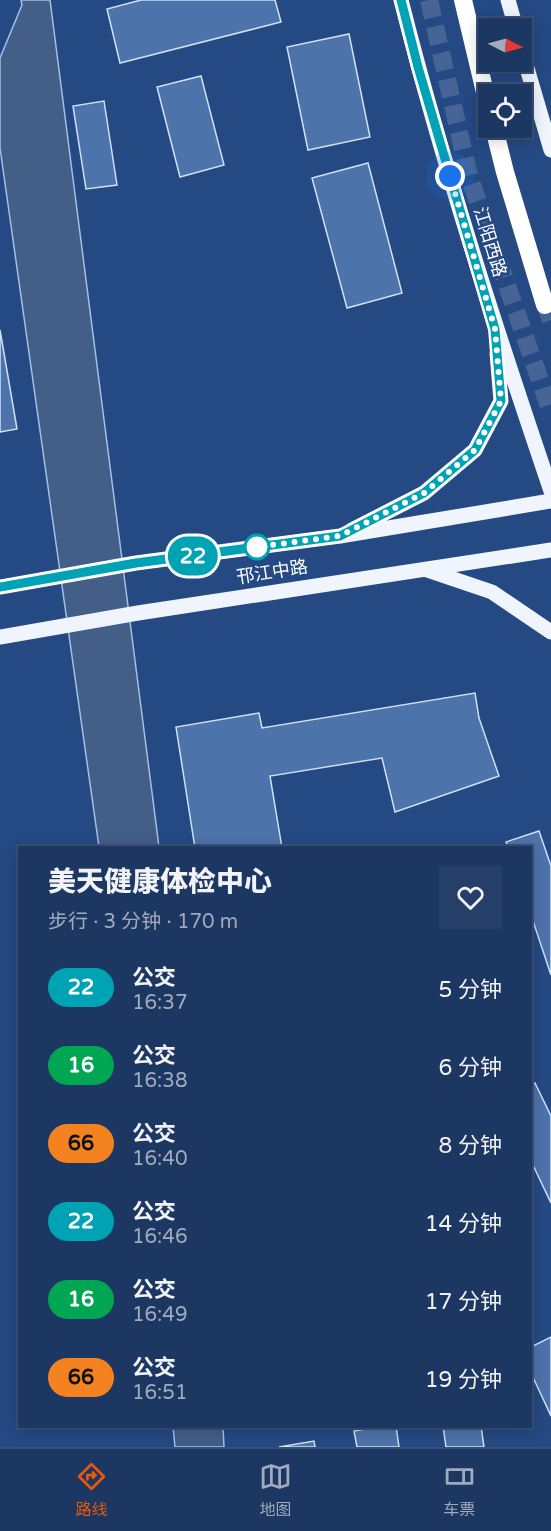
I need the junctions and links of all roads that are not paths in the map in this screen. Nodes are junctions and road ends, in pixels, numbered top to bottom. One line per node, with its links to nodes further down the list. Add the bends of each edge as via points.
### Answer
1 (401, 0): 10 (main road, 江阳西路)
2 (463, 0): 6 (highway)
3 (508, 0): 4 (main road)
4 (513, 18)
5 (528, 72): 8 (main road)
6 (483, 84)
7 (496, 138): 9 (highway)
8 (551, 150)
9 (545, 305)
10 (495, 329): 11 (main road, 江阳西路); 13 (main road, via 501,401 475,450 424,493)
11 (551, 491)
12 (551, 501): 13 (main road, 邗江中路)
13 (340, 536): 16 (main road, 邗江中路, via 136,563)
14 (551, 550): 15 (main road, 邗江中路)
15 (424, 569): 17 (main road, via 492,592); 18 (main road, 邗江中路)
16 (0, 587)
17 (551, 633)
18 (0, 637)

